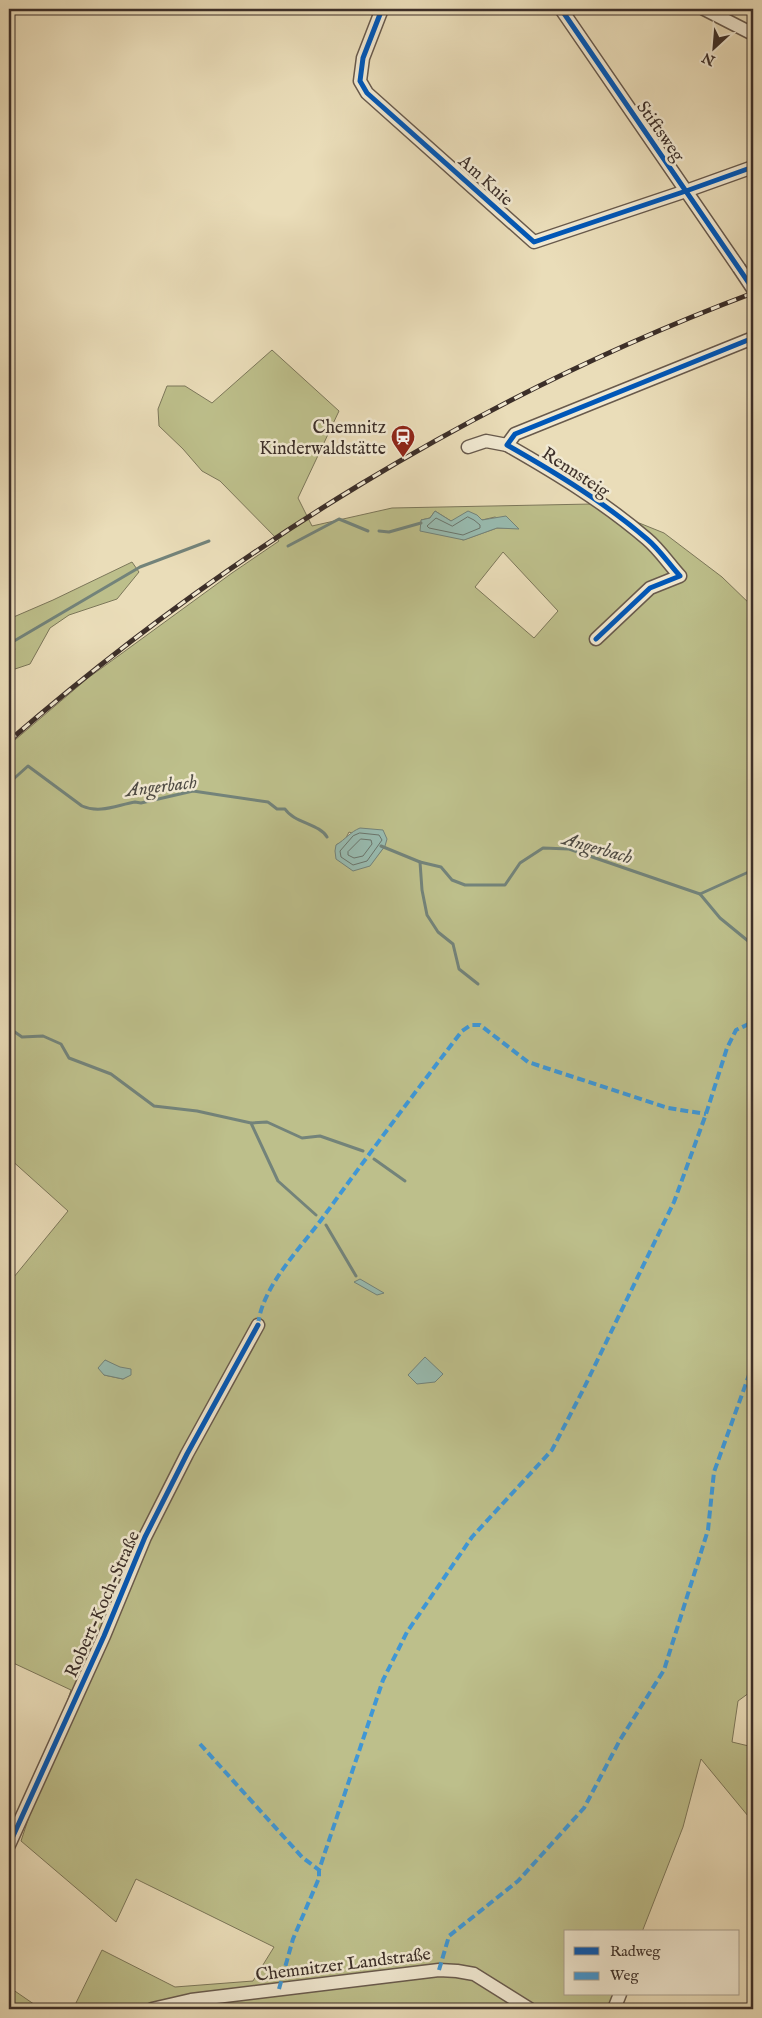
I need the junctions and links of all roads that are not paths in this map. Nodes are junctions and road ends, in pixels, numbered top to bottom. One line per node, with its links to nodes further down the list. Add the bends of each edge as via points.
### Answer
1 (382, 9): 6 (street, Am Knie, via 363,58 360,81 368,93 534,242)
2 (561, 9): 6 (street, Stiftsweg)
3 (704, 9): 4 (street)
4 (753, 34)
5 (753, 167): 6 (street)
6 (686, 192): 7 (street, Stiftsweg, bridge)
7 (753, 289)
8 (753, 338): 9 (street, Rennsteig, via 515,434)
9 (507, 445): 10 (street, Rennsteig, via 486,441); 11 (street, Rennsteig, via 596,500 648,540 680,576 650,588)
10 (468, 447)
11 (596, 639)
12 (258, 1325): 13 (street, Robert-Koch-Straße, via 187,1454 146,1537)
13 (9, 1846)
14 (619, 1996): 17 (street)
15 (152, 2009): 16 (street, Chemnitzer Landstraße, via 191,2000 439,1970 474,1974)
16 (530, 2009)
17 (614, 2009)

